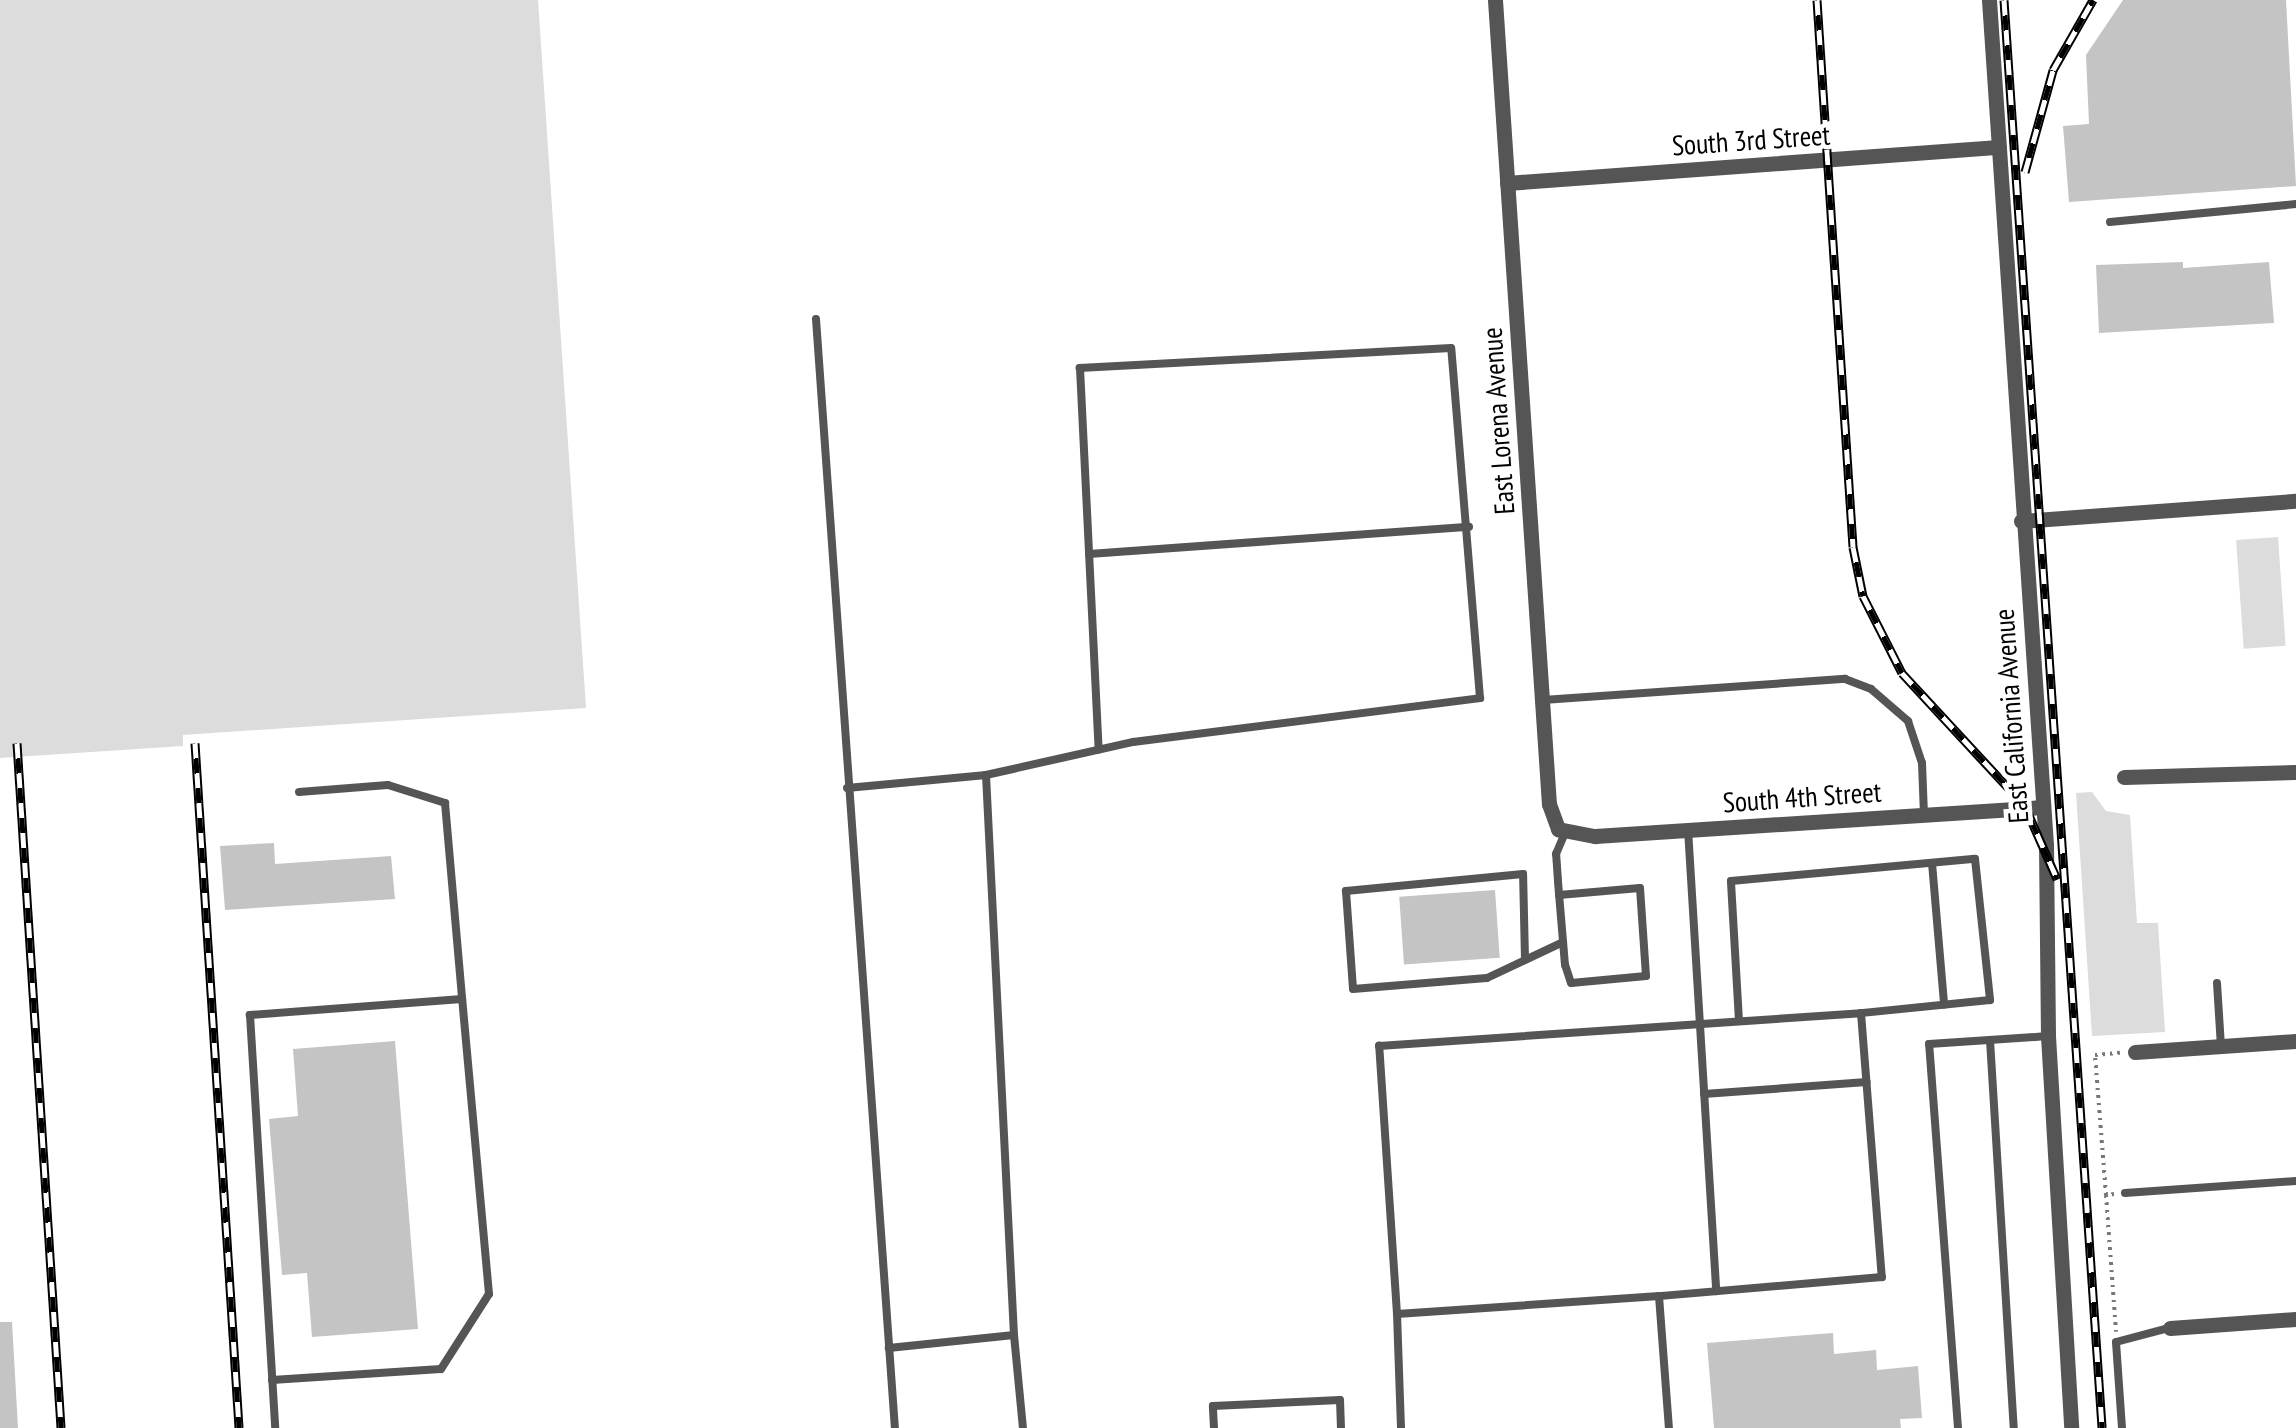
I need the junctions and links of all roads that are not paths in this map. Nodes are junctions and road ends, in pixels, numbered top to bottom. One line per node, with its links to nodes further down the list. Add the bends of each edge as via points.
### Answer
1 (1495, 0): 4 (street, East Lorena Avenue)
2 (1989, 0): 3 (street, East California Avenue)
3 (1999, 147): 4 (street, South 3rd Street); 9 (street, East California Avenue)
4 (1507, 183): 12 (street, East Lorena Avenue)
5 (2296, 204): 6 (lane)
6 (2110, 222)
7 (816, 319): 17 (lane)
8 (2296, 502): 9 (street)
9 (2021, 521): 19 (street, East California Avenue)
10 (1470, 527): 11 (lane); 11 (lane, via 1451,348 1080,368); 13 (lane, via 1480,698)
11 (1089, 554): 13 (lane)
12 (1542, 700): 20 (lane, via 1845,679 1872,690 1908,721 1922,763); 22 (street, East Lorena Avenue, via 1552,818)
13 (1098, 750): 15 (lane)
14 (2296, 772): 16 (street)
15 (986, 775): 17 (lane); 47 (lane)
16 (2124, 777)
17 (847, 788): 48 (lane)
18 (298, 792): 28 (lane, via 388,785 445,802)
19 (2043, 807): 20 (street, South 4th Street); 33 (street, East California Avenue)
20 (1924, 814): 21 (street, South 4th Street)
21 (1688, 829): 22 (street, South 4th Street); 32 (lane)
22 (1565, 833): 24 (lane, via 1556,854)
23 (1932, 864): 29 (lane); 29 (lane, via 1975,860 1990,1000); 31 (lane, via 1731,882)
24 (1559, 896): 25 (lane); 25 (lane, via 1640,888 1646,976 1570,982)
25 (1563, 942): 26 (lane)
26 (1525, 959): 26 (lane, via 1487,978 1354,989 1346,891 1523,874)
27 (2217, 983): 36 (lane)
28 (462, 999): 49 (lane, via 489,1294 440,1369); 49 (lane, via 250,1015)
29 (1944, 1004): 30 (lane)
30 (1861, 1013): 31 (lane); 38 (lane)
31 (1739, 1021): 32 (lane)
32 (1699, 1024): 39 (lane); 44 (lane, via 1378,1046)
33 (2048, 1036): 34 (lane); 59 (street, East California Avenue)
34 (1990, 1040): 57 (lane, via 1930,1044); 58 (lane)
35 (2296, 1042): 36 (street)
36 (2222, 1046): 37 (street)
37 (2135, 1052)
38 (1867, 1082): 39 (lane); 42 (lane, via 1882,1277)
39 (1704, 1094): 42 (lane)
40 (2296, 1181): 41 (lane)
41 (2125, 1193)
42 (1716, 1292): 43 (lane)
43 (1659, 1296): 44 (lane); 56 (lane)
44 (1397, 1314): 55 (lane)
45 (2296, 1319): 46 (street)
46 (2170, 1328): 60 (lane, via 2116,1342)
47 (1014, 1335): 48 (lane); 52 (lane)
48 (889, 1348): 51 (lane)
49 (272, 1380): 50 (lane)
50 (275, 1428)
51 (896, 1428)
52 (1023, 1428)
53 (1214, 1428): 54 (lane, via 1213,1406 1340,1400)
54 (1341, 1428)
55 (1401, 1428)
56 (1668, 1428)
57 (1958, 1428)
58 (2014, 1428)
59 (2070, 1428)
60 (2122, 1428)

